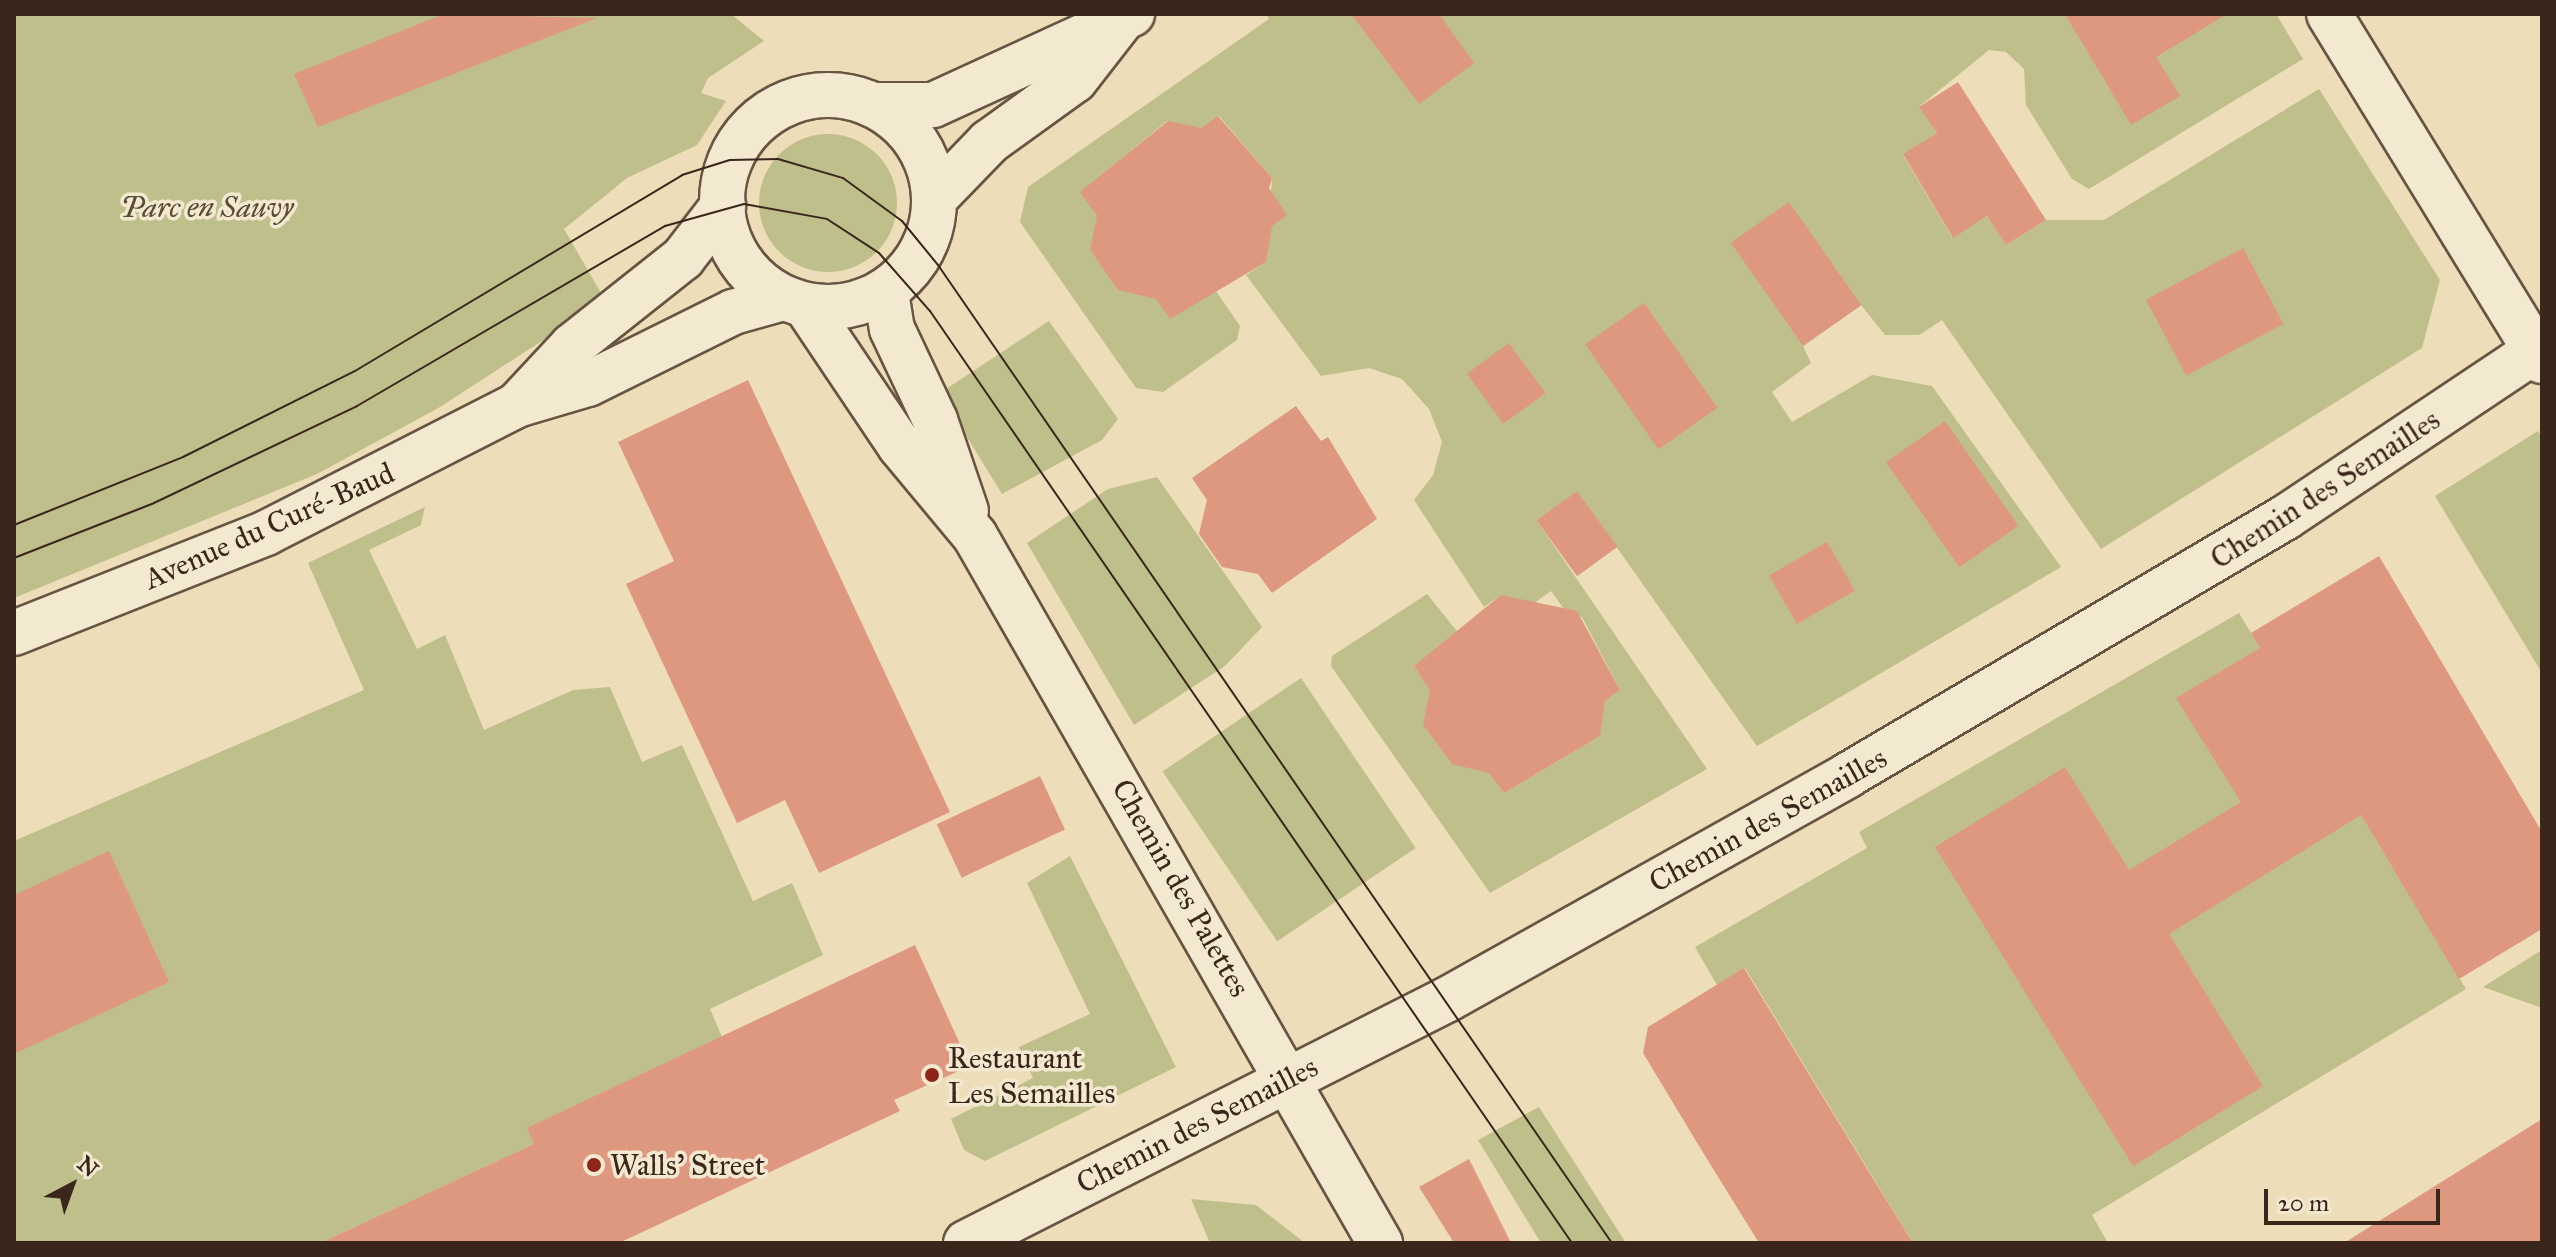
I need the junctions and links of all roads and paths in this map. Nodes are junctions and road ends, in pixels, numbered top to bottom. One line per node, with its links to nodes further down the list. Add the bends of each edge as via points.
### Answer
1 (2329, 14): 8 (street)
2 (1126, 18): 3 (street, via 933,105); 4 (street, via 1075,80 989,142)
3 (878, 105): 4 (street, via 917,144); 5 (street, via 831,94 779,108 751,129 730,160)
4 (935, 198): 6 (street, via 928,240)
5 (723, 206): 7 (street, via 745,269); 9 (street, Avenue du Curé-Baud, via 683,258 572,346)
6 (886, 292): 7 (street, via 834,308); 10 (street, Chemin des Palettes, via 892,329 935,420)
7 (795, 302): 9 (street, Avenue du Curé-Baud, via 733,312 588,384); 10 (street, Chemin des Palettes, via 900,446)
8 (2540, 353): 12 (street, Chemin des Semailles, via 2286,517 1774,816 1490,976)
9 (517, 405): 11 (street, Avenue du Curé-Baud, via 266,533)
10 (975, 536): 12 (street, Chemin des Palettes)
11 (14, 633)
12 (1291, 1077): 13 (street, Chemin des Semailles); 14 (street, Chemin des Palettes)
13 (966, 1243)
14 (1380, 1243)

